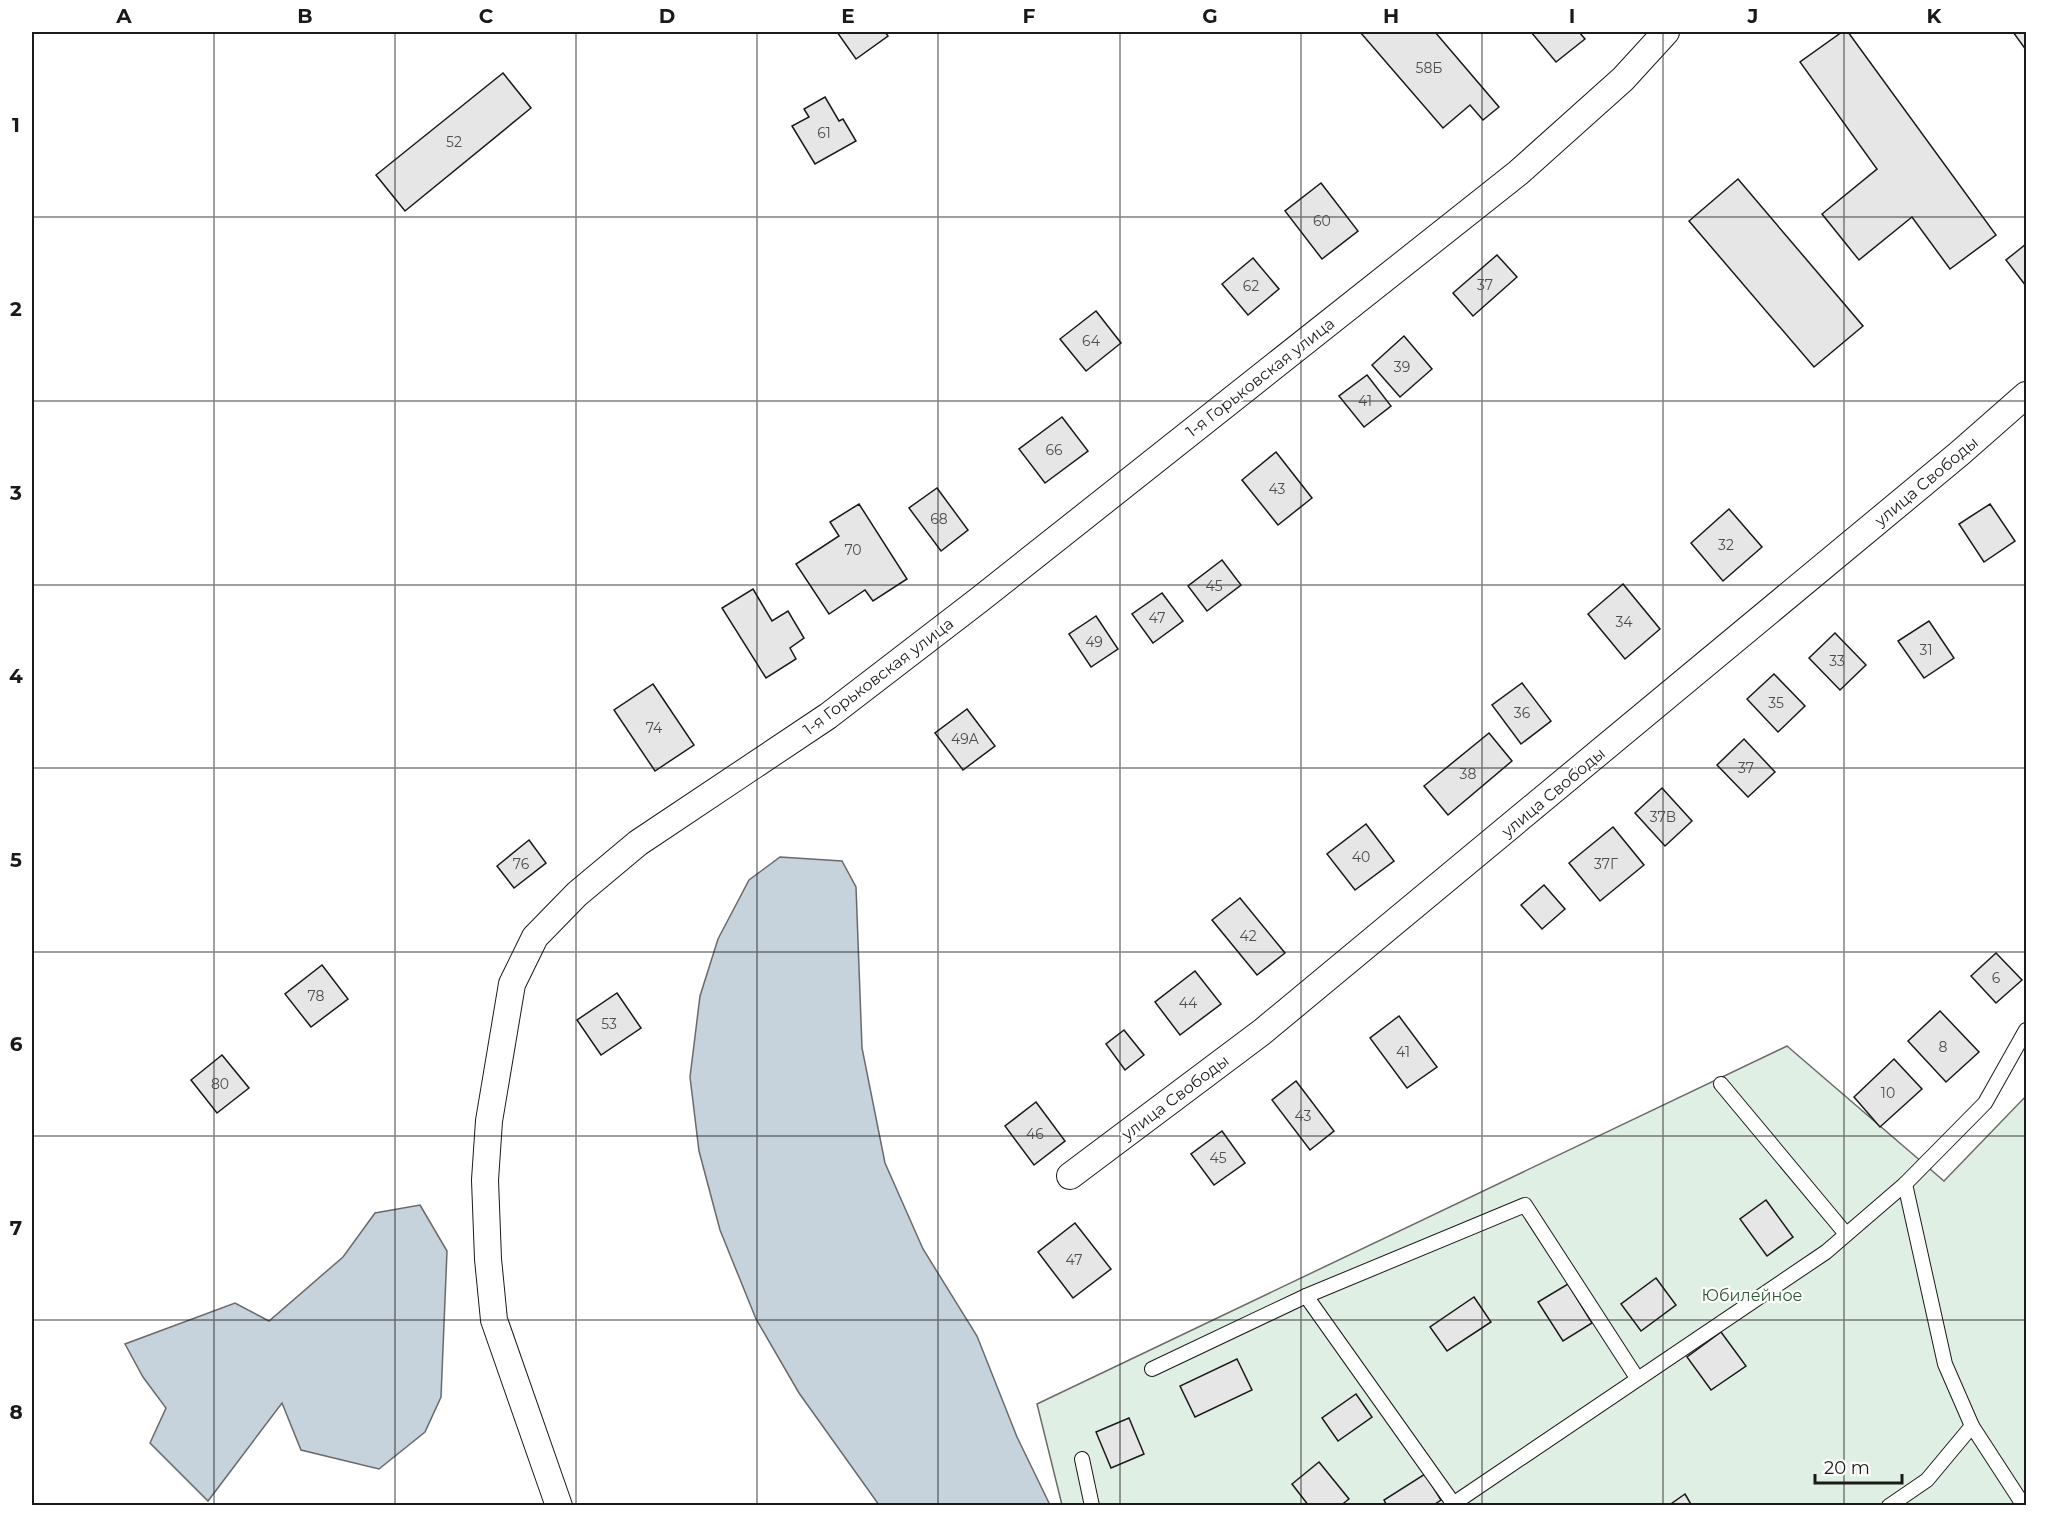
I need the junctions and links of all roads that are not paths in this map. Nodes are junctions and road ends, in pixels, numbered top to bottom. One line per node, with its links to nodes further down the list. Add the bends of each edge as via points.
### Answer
1 (1666, 32): 14 (street, 1-я Горьковская улица, via 1623,79 1518,173 828,716 638,843 577,894 535,937 512,984 489,1121 485,1180 488,1258 494,1320)
2 (2026, 395): 5 (street, улица Свободы, via 1262,1032)
3 (2026, 1030): 6 (lane, via 1985,1103)
4 (1721, 1084): 7 (lane)
5 (1070, 1176)
6 (1905, 1184): 7 (lane); 11 (lane, via 1945,1364)
7 (1846, 1234): 10 (lane, via 1826,1252)
8 (1306, 1296): 9 (lane); 10 (lane, via 1525,1205); 13 (lane)
9 (1152, 1369)
10 (1637, 1378): 13 (lane)
11 (1972, 1426): 16 (lane, via 1926,1480); 17 (lane)
12 (1082, 1459): 15 (lane)
13 (1451, 1504)
14 (559, 1506)
15 (1092, 1506)
16 (1889, 1506)
17 (2024, 1506)

